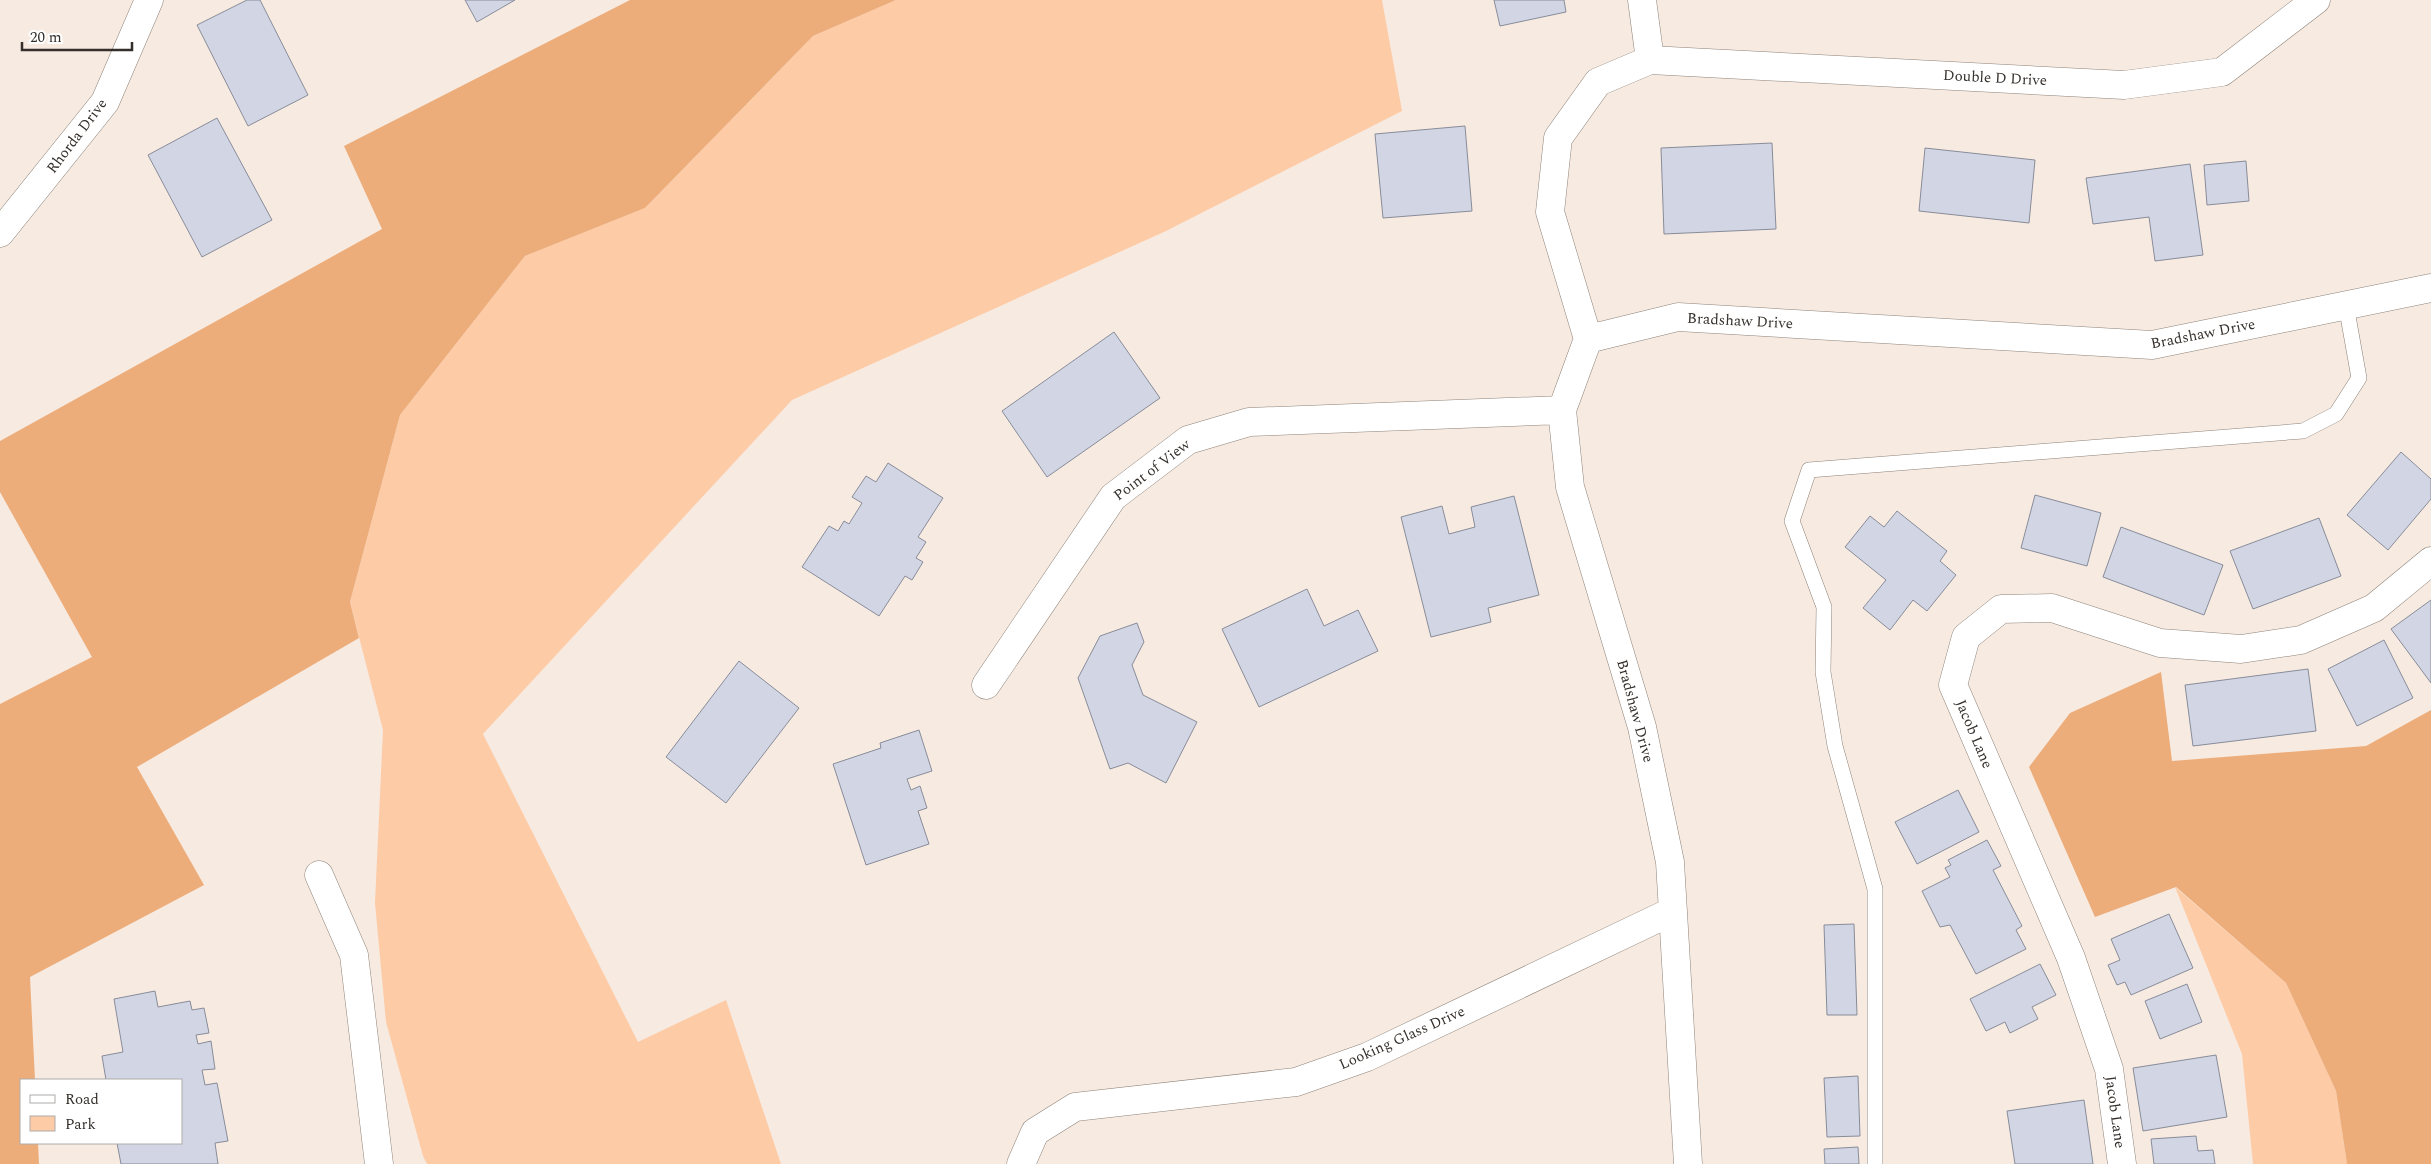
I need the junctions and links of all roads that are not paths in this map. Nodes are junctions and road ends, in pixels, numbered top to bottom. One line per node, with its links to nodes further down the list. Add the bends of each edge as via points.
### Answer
1 (149, 0): 5 (street, Rhorda Drive, via 105,102)
2 (1642, 0): 4 (street)
3 (2316, 0): 4 (street, Double D Drive, via 2222,72 2124,85)
4 (1650, 60): 8 (street, via 1598,82 1558,138 1550,212)
5 (0, 233)
6 (2431, 288): 7 (street, Bradshaw Drive)
7 (2346, 305): 8 (street, Bradshaw Drive, via 2152,346 1678,317); 17 (lane, via 2359,378 2336,414 2303,431 1809,470 1792,521 1824,607 1823,672 1835,746 1875,889)
8 (1588, 339): 9 (street, Bradshaw Drive)
9 (1562, 410): 11 (street, Point of View, via 1249,422 1188,440 1113,497); 13 (street, Bradshaw Drive, via 1570,487 1642,727 1670,862)
10 (2431, 562): 18 (street, Jacob Lane, via 2374,608 2301,640 2241,649 2160,643 2052,608 2001,608 1966,638 1953,685 2071,958 2109,1069)
11 (986, 685)
12 (319, 874): 14 (street, via 354,955)
13 (1673, 911): 15 (street, Looking Glass Drive, via 1367,1058 1296,1082 1075,1107 1035,1132); 16 (street, Bradshaw Drive)
14 (379, 1164)
15 (1021, 1164)
16 (1688, 1164)
17 (1875, 1164)
18 (2122, 1164)

